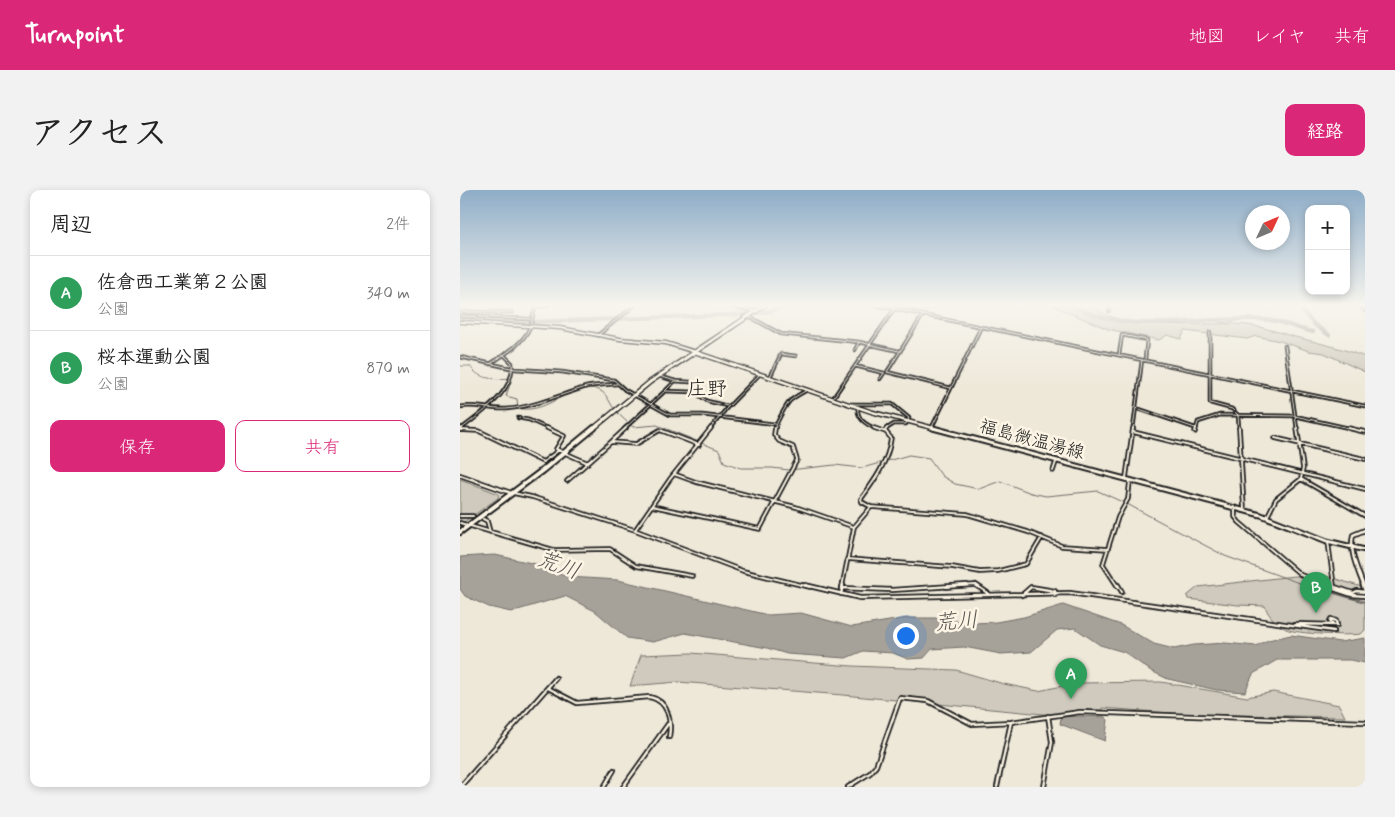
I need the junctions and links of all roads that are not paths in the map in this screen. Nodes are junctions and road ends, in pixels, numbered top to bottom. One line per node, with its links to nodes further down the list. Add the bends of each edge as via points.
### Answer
1 (1210, 332): 28 (street)
2 (525, 333): 18 (street, via 515,348)
3 (586, 333): 11 (street)
4 (601, 333): 11 (street)
5 (720, 333): 16 (main road)
6 (779, 333): 12 (street)
7 (878, 333): 13 (street)
8 (911, 333): 17 (street)
9 (978, 333): 35 (street)
10 (1010, 333): 19 (street)
11 (598, 335): 16 (street, via 666,343)
12 (859, 342): 13 (street); 15 (street)
13 (870, 345): 17 (street); 24 (street)
14 (1285, 346): 38 (street)
15 (855, 350)
16 (693, 351): 27 (main road, 福島微温湯線); 29 (main road); 39 (main road)
17 (899, 352): 26 (street)
18 (504, 355): 23 (street); 25 (street)
19 (1119, 355): 22 (street); 22 (street, via 1122,335 1146,339)
20 (796, 356): 30 (street, via 781,354)
21 (460, 357): 23 (street)
22 (1144, 360): 28 (street); 48 (street)
23 (490, 364): 25 (street)
24 (855, 366): 26 (street); 40 (street)
25 (514, 368): 34 (street, via 592,376 614,380); 49 (street, via 503,392)
26 (885, 372): 31 (street); 35 (street)
27 (760, 374): 30 (main road, 福島微温湯線); 45 (street)
28 (1210, 374): 38 (street); 50 (street, via 1210,403)
29 (660, 376): 32 (street); 39 (main road)
30 (770, 377): 36 (main road, 福島微温湯線)
31 (880, 379)
32 (675, 381): 33 (street); 37 (street)
33 (690, 382)
34 (617, 384): 39 (street); 49 (street, via 587,387 509,409)
35 (951, 388): 56 (street)
36 (808, 390): 40 (main road, 福島微温湯線); 55 (street, via 790,401)
37 (665, 391): 42 (street); 45 (street, via 694,392 707,401)
38 (1292, 391): 46 (street); 51 (street)
39 (633, 395): 42 (street); 67 (main road)
40 (832, 398): 41 (main road, 福島微温湯線)
41 (850, 404): 43 (street); 47 (main road, 福島微温湯線)
42 (650, 405): 53 (street, via 673,416); 64 (street)
43 (862, 405): 47 (street); 54 (street, via 894,405)
44 (460, 406): 49 (street, via 470,404)
45 (728, 406): 53 (street)
46 (1365, 406)
47 (858, 407): 54 (main road, 福島微温湯線); 59 (street, via 862,420)
48 (1136, 408): 57 (street); 60 (street)
49 (485, 409): 58 (street)
50 (1238, 414): 51 (street); 57 (street, via 1199,421); 69 (street)
51 (1296, 416): 62 (street); 66 (street)
52 (518, 418): 67 (street, via 564,436 556,448)
53 (720, 418): 55 (street); 65 (street)
54 (909, 421): 56 (main road, 福島微温湯線); 59 (street, via 889,427)
55 (774, 424): 82 (street, via 774,435 778,441 793,447 798,460)
56 (932, 427): 71 (main road, 福島微温湯線)
57 (1195, 428): 61 (street)
58 (460, 430): 68 (street, via 479,431 543,462)
59 (886, 432): 84 (street, via 891,440 886,460 860,500)
60 (1133, 432): 69 (street); 77 (street)
61 (1195, 432)
62 (1365, 432)
63 (1275, 438): 66 (street)
64 (611, 442): 65 (street, via 636,444 660,430); 72 (street)
65 (699, 444): 75 (street)
66 (1300, 444): 70 (street); 74 (street)
67 (562, 451): 68 (main road); 72 (street); 81 (main road)
68 (553, 457): 81 (main road)
69 (1240, 459): 74 (street); 86 (street)
70 (1365, 459)
71 (1057, 460): 73 (street); 77 (main road, 福島微温湯線)
72 (588, 464): 79 (street)
73 (1053, 471)
74 (1303, 473): 78 (street); 80 (street)
75 (674, 474): 82 (street); 83 (street)
76 (460, 475): 81 (street)
77 (1128, 479): 85 (main road, 福島微温湯線); 102 (street, via 1128,498)
78 (1301, 479): 89 (street); 90 (street, via 1281,492 1271,504)
79 (567, 481)
80 (1365, 489)
81 (511, 493): 93 (main road); 95 (street, via 532,496)
82 (776, 500): 83 (street, via 759,530); 94 (street)
83 (652, 506): 95 (street)
84 (871, 507): 94 (street); 99 (street, via 967,514)
85 (1235, 508): 86 (main road, 福島微温湯線); 105 (street, via 1239,522)
86 (1244, 510): 90 (main road, 福島微温湯線)
87 (460, 516): 88 (street)
88 (473, 516)
89 (1365, 516)
90 (1267, 517): 100 (main road, 福島微温湯線)
91 (483, 519): 98 (street, via 487,521)
92 (460, 523): 93 (street)
93 (468, 525): 97 (main road); 98 (street)
94 (854, 527): 104 (street)
95 (635, 530): 111 (street, via 743,571)
96 (1365, 530): 101 (street, via 1353,535)
97 (460, 531)
98 (490, 532): 106 (street, via 554,550 610,549 636,566)
99 (1042, 537): 102 (street, via 1071,548); 104 (street, via 1026,564 994,574)
100 (1328, 541): 101 (main road, 福島微温湯線); 107 (street)
101 (1352, 547): 103 (main road, 福島微温湯線); 110 (street)
102 (1108, 549): 109 (street, via 1103,565)
103 (1365, 550)
104 (847, 559): 108 (street)
105 (1295, 571): 107 (street); 110 (street, via 1313,583 1352,595)
106 (692, 576)
107 (1334, 587): 110 (street)
108 (842, 588): 111 (street); 112 (street, via 888,590 975,585)
109 (1122, 592)
110 (1365, 593)
111 (840, 594): 112 (street, via 884,598)
112 (989, 595): 113 (street)
113 (1022, 595): 114 (street); 114 (street, via 1031,587 1055,591)
114 (1055, 595): 116 (street, via 1074,593)
115 (1332, 624): 116 (street)
116 (1296, 625): 117 (street)
117 (1334, 630)
118 (556, 678): 119 (street)
119 (548, 688): 123 (street, via 577,703 650,696 661,699 667,706); 126 (street)
120 (1048, 716): 121 (street); 122 (street, via 1113,712); 131 (street, via 1052,742)
121 (1011, 722): 129 (street, via 972,724 928,701 900,698 876,766); 130 (street)
122 (1365, 722)
123 (668, 723): 124 (street); 128 (street)
124 (669, 737)
125 (614, 770): 127 (street)
126 (460, 787)
127 (604, 787)
128 (623, 787)
129 (848, 787)
130 (997, 787)
131 (1044, 787)

